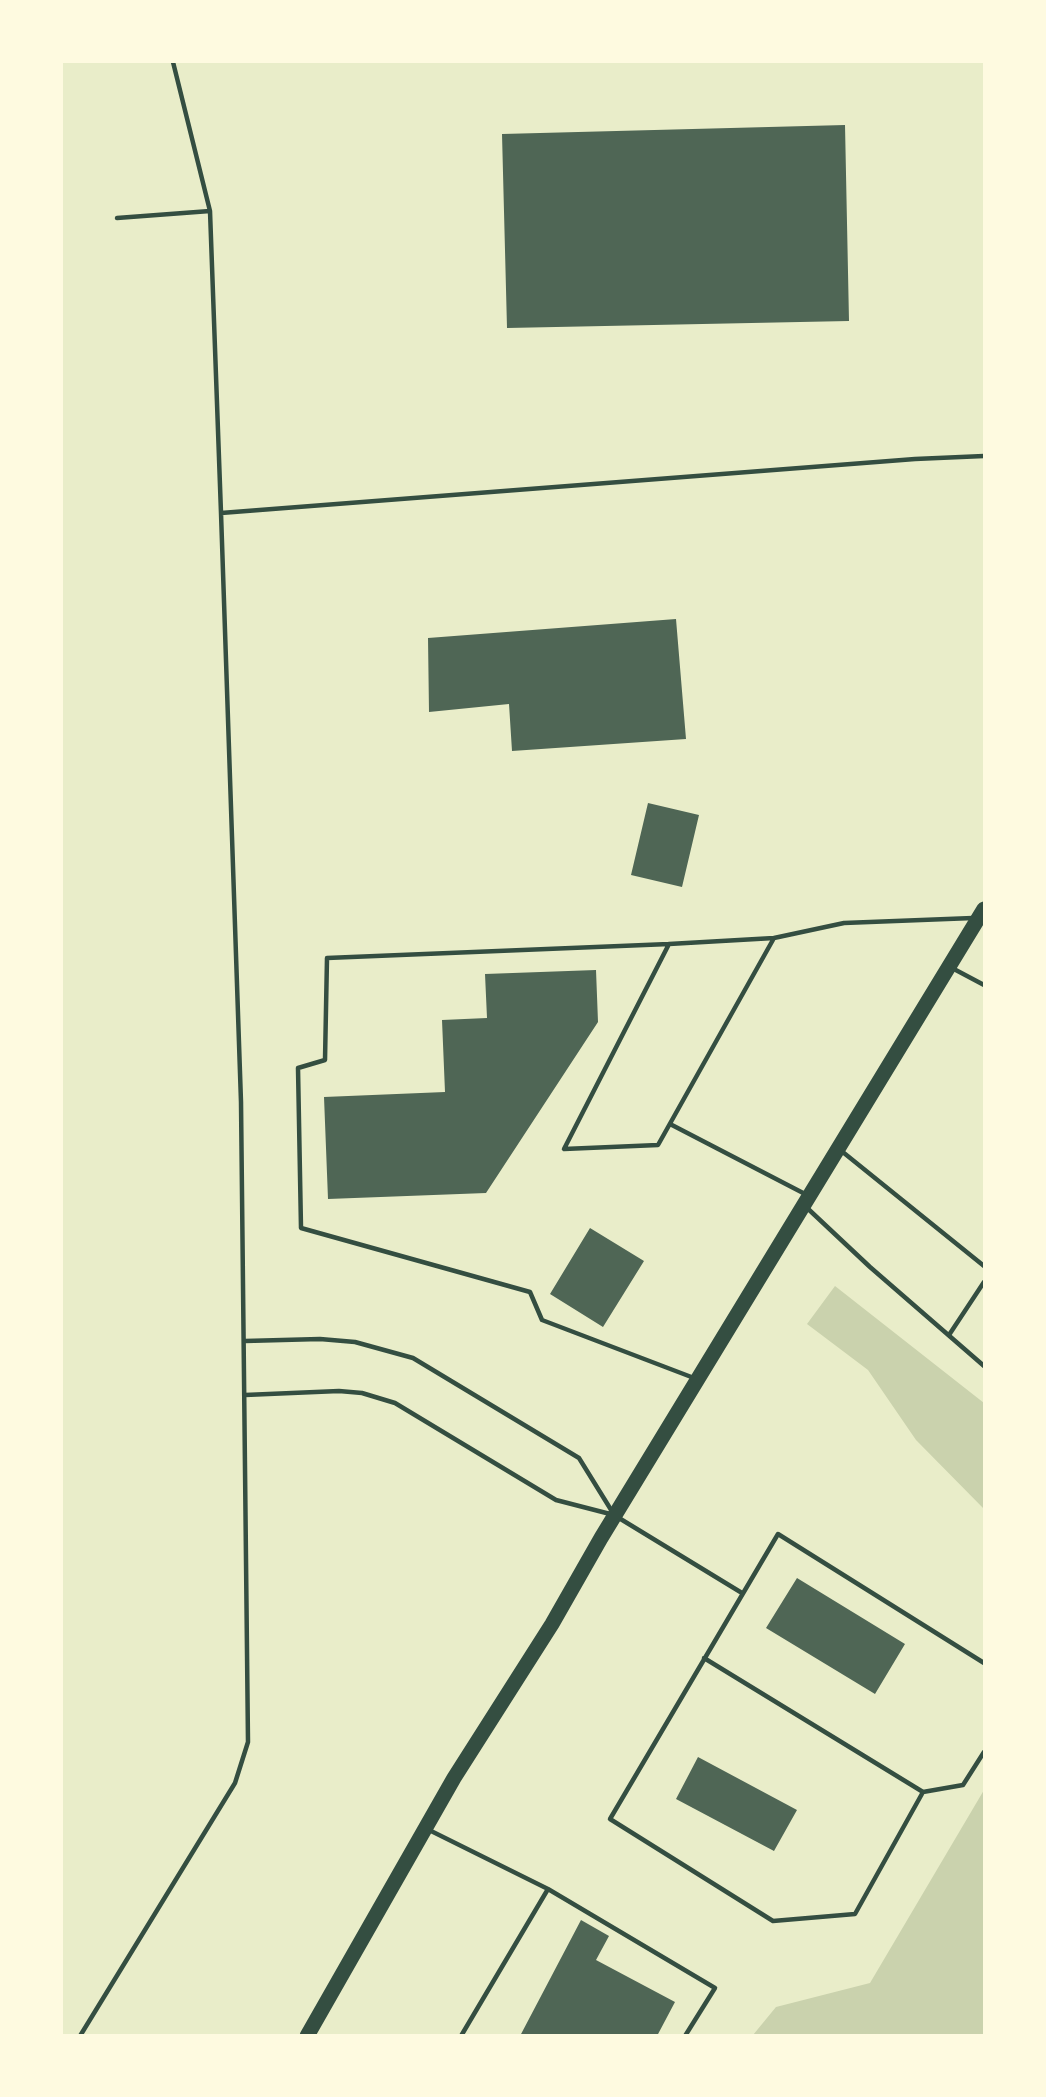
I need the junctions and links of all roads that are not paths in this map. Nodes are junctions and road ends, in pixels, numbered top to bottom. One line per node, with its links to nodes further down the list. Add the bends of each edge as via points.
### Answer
1 (173, 62): 2 (lane)
2 (210, 211): 3 (lane); 5 (lane)
3 (117, 218)
4 (984, 456): 5 (lane)
5 (221, 513): 17 (lane, via 241,1102)
6 (982, 914): 7 (lane, via 844,923); 9 (main road)
7 (774, 938): 8 (lane); 11 (lane)
8 (669, 944): 11 (lane, via 564,1149 658,1145); 19 (lane, via 327,958 325,1060 298,1068 301,1228 530,1292 542,1320)
9 (949, 967): 10 (lane); 12 (main road)
10 (984, 985)
11 (670, 1124): 13 (lane)
12 (839, 1148): 13 (main road); 14 (lane)
13 (807, 1201): 16 (lane); 19 (main road)
14 (984, 1266)
15 (984, 1282): 16 (lane)
16 (949, 1335): 18 (lane)
17 (244, 1341): 20 (lane); 21 (lane, via 355,1342 413,1358 579,1458)
18 (984, 1366)
19 (698, 1379): 21 (main road)
20 (245, 1395): 21 (lane, via 339,1391 395,1403 556,1500); 29 (lane, via 248,1742 235,1783)
21 (614, 1515): 22 (lane); 27 (main road, via 552,1624)
22 (742, 1593): 23 (lane); 24 (lane, via 778,1534)
23 (704, 1658): 26 (lane); 26 (lane, via 610,1820 773,1921 855,1914)
24 (984, 1663)
25 (984, 1752): 26 (lane, via 963,1785)
26 (923, 1792)
27 (425, 1828): 28 (lane); 30 (main road)
28 (548, 1889): 31 (lane); 32 (lane, via 715,1988)
29 (80, 2036)
30 (307, 2036)
31 (461, 2036)
32 (685, 2036)

